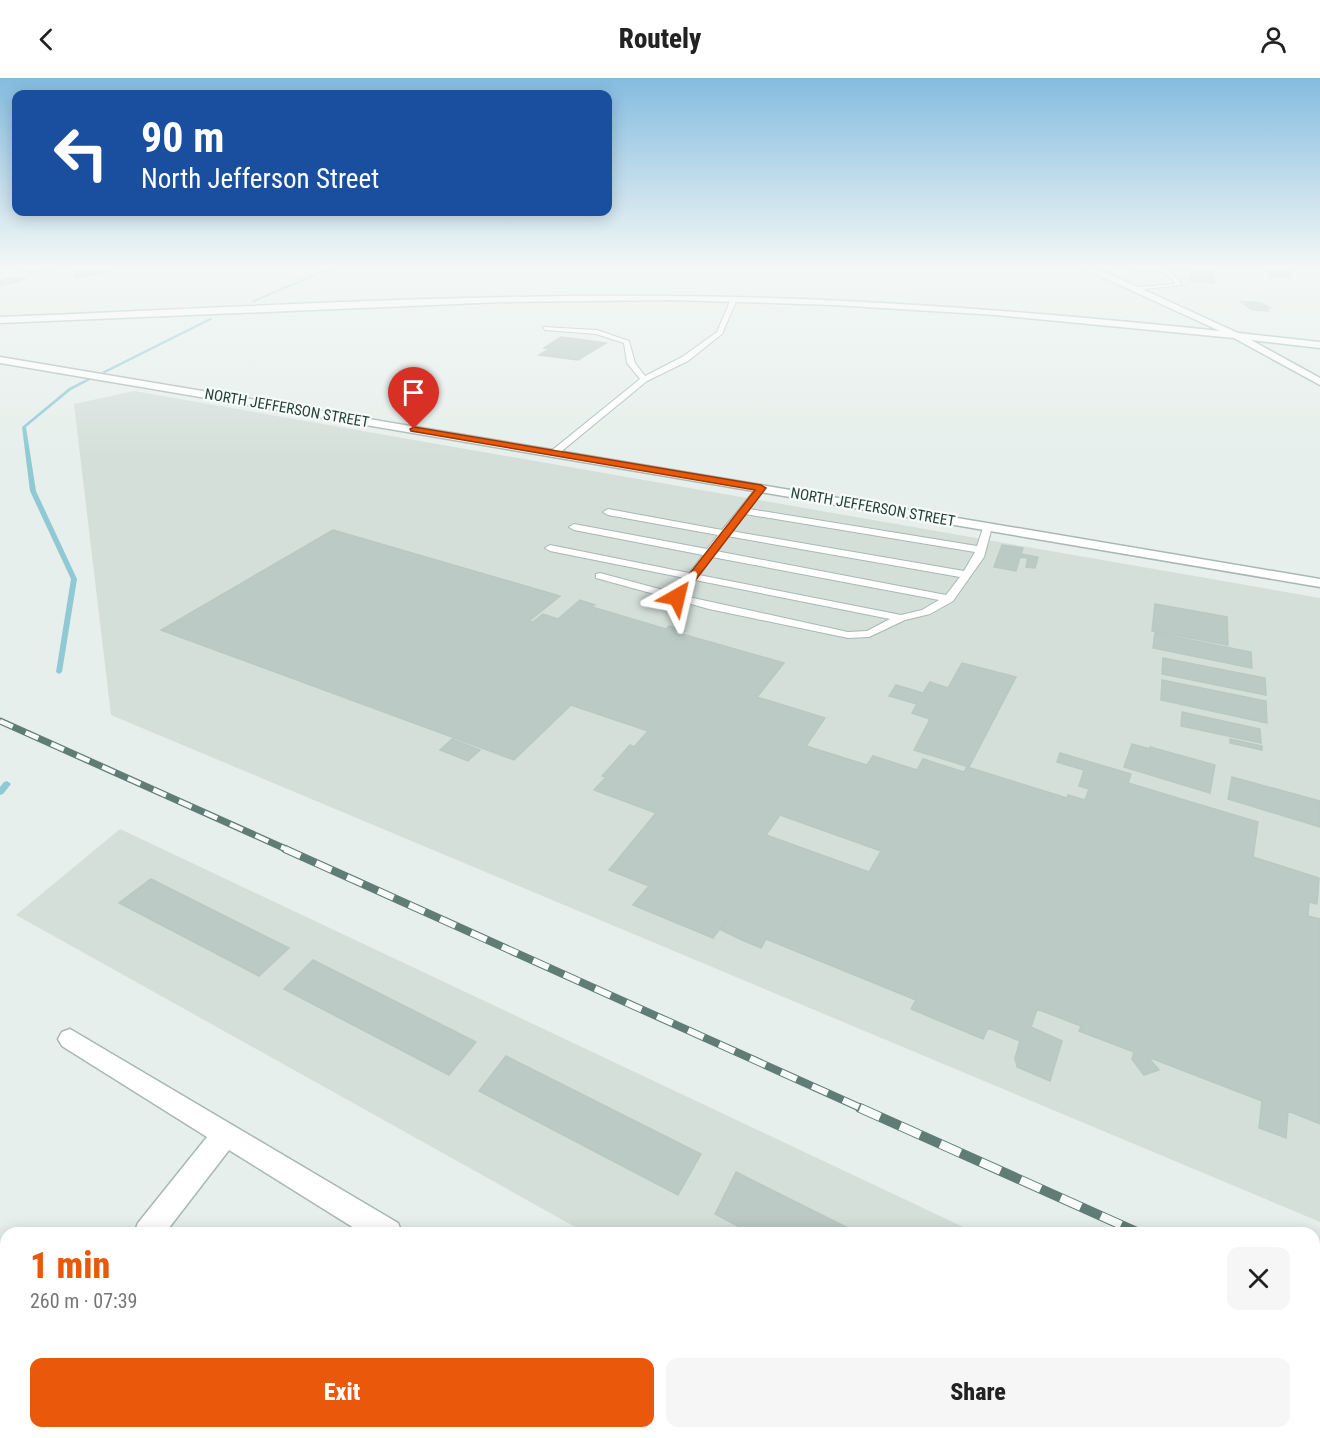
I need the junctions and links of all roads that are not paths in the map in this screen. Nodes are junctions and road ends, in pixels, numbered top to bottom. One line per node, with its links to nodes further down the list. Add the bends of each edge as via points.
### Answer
1 (564, 329): 9 (lane, via 597,332 627,342 632,363)
2 (721, 329): 9 (lane, via 685,358)
3 (1184, 329): 5 (street)
4 (1226, 329): 5 (street)
5 (1238, 335): 6 (street); 8 (street)
6 (1320, 346): 8 (street, via 1291,351 1287,355)
7 (0, 360): 11 (street, NORTH JEFFERSON STREET)
8 (1294, 367): 10 (street)
9 (644, 379): 11 (lane)
10 (1320, 382)
11 (554, 453): 12 (street, NORTH JEFFERSON STREET)
12 (761, 488): 13 (lane); 16 (street, NORTH JEFFERSON STREET)
13 (743, 511): 17 (lane); 19 (lane)
14 (608, 512): 17 (lane)
15 (573, 527): 20 (lane)
16 (987, 527): 19 (lane); 24 (street, NORTH JEFFERSON STREET)
17 (724, 533): 20 (lane); 21 (lane)
18 (550, 548): 23 (lane)
19 (980, 550): 21 (lane)
20 (709, 553): 23 (lane); 26 (lane)
21 (967, 575): 26 (lane)
22 (600, 576): 25 (lane)
23 (692, 576): 25 (lane); 27 (lane)
24 (1320, 583)
25 (677, 597): 27 (lane, via 848,635 869,634)
26 (949, 599): 27 (lane, via 926,612)
27 (901, 618)
28 (70, 1039): 29 (street)
29 (225, 1134): 30 (street); 31 (street)
30 (153, 1227)
31 (378, 1227)

